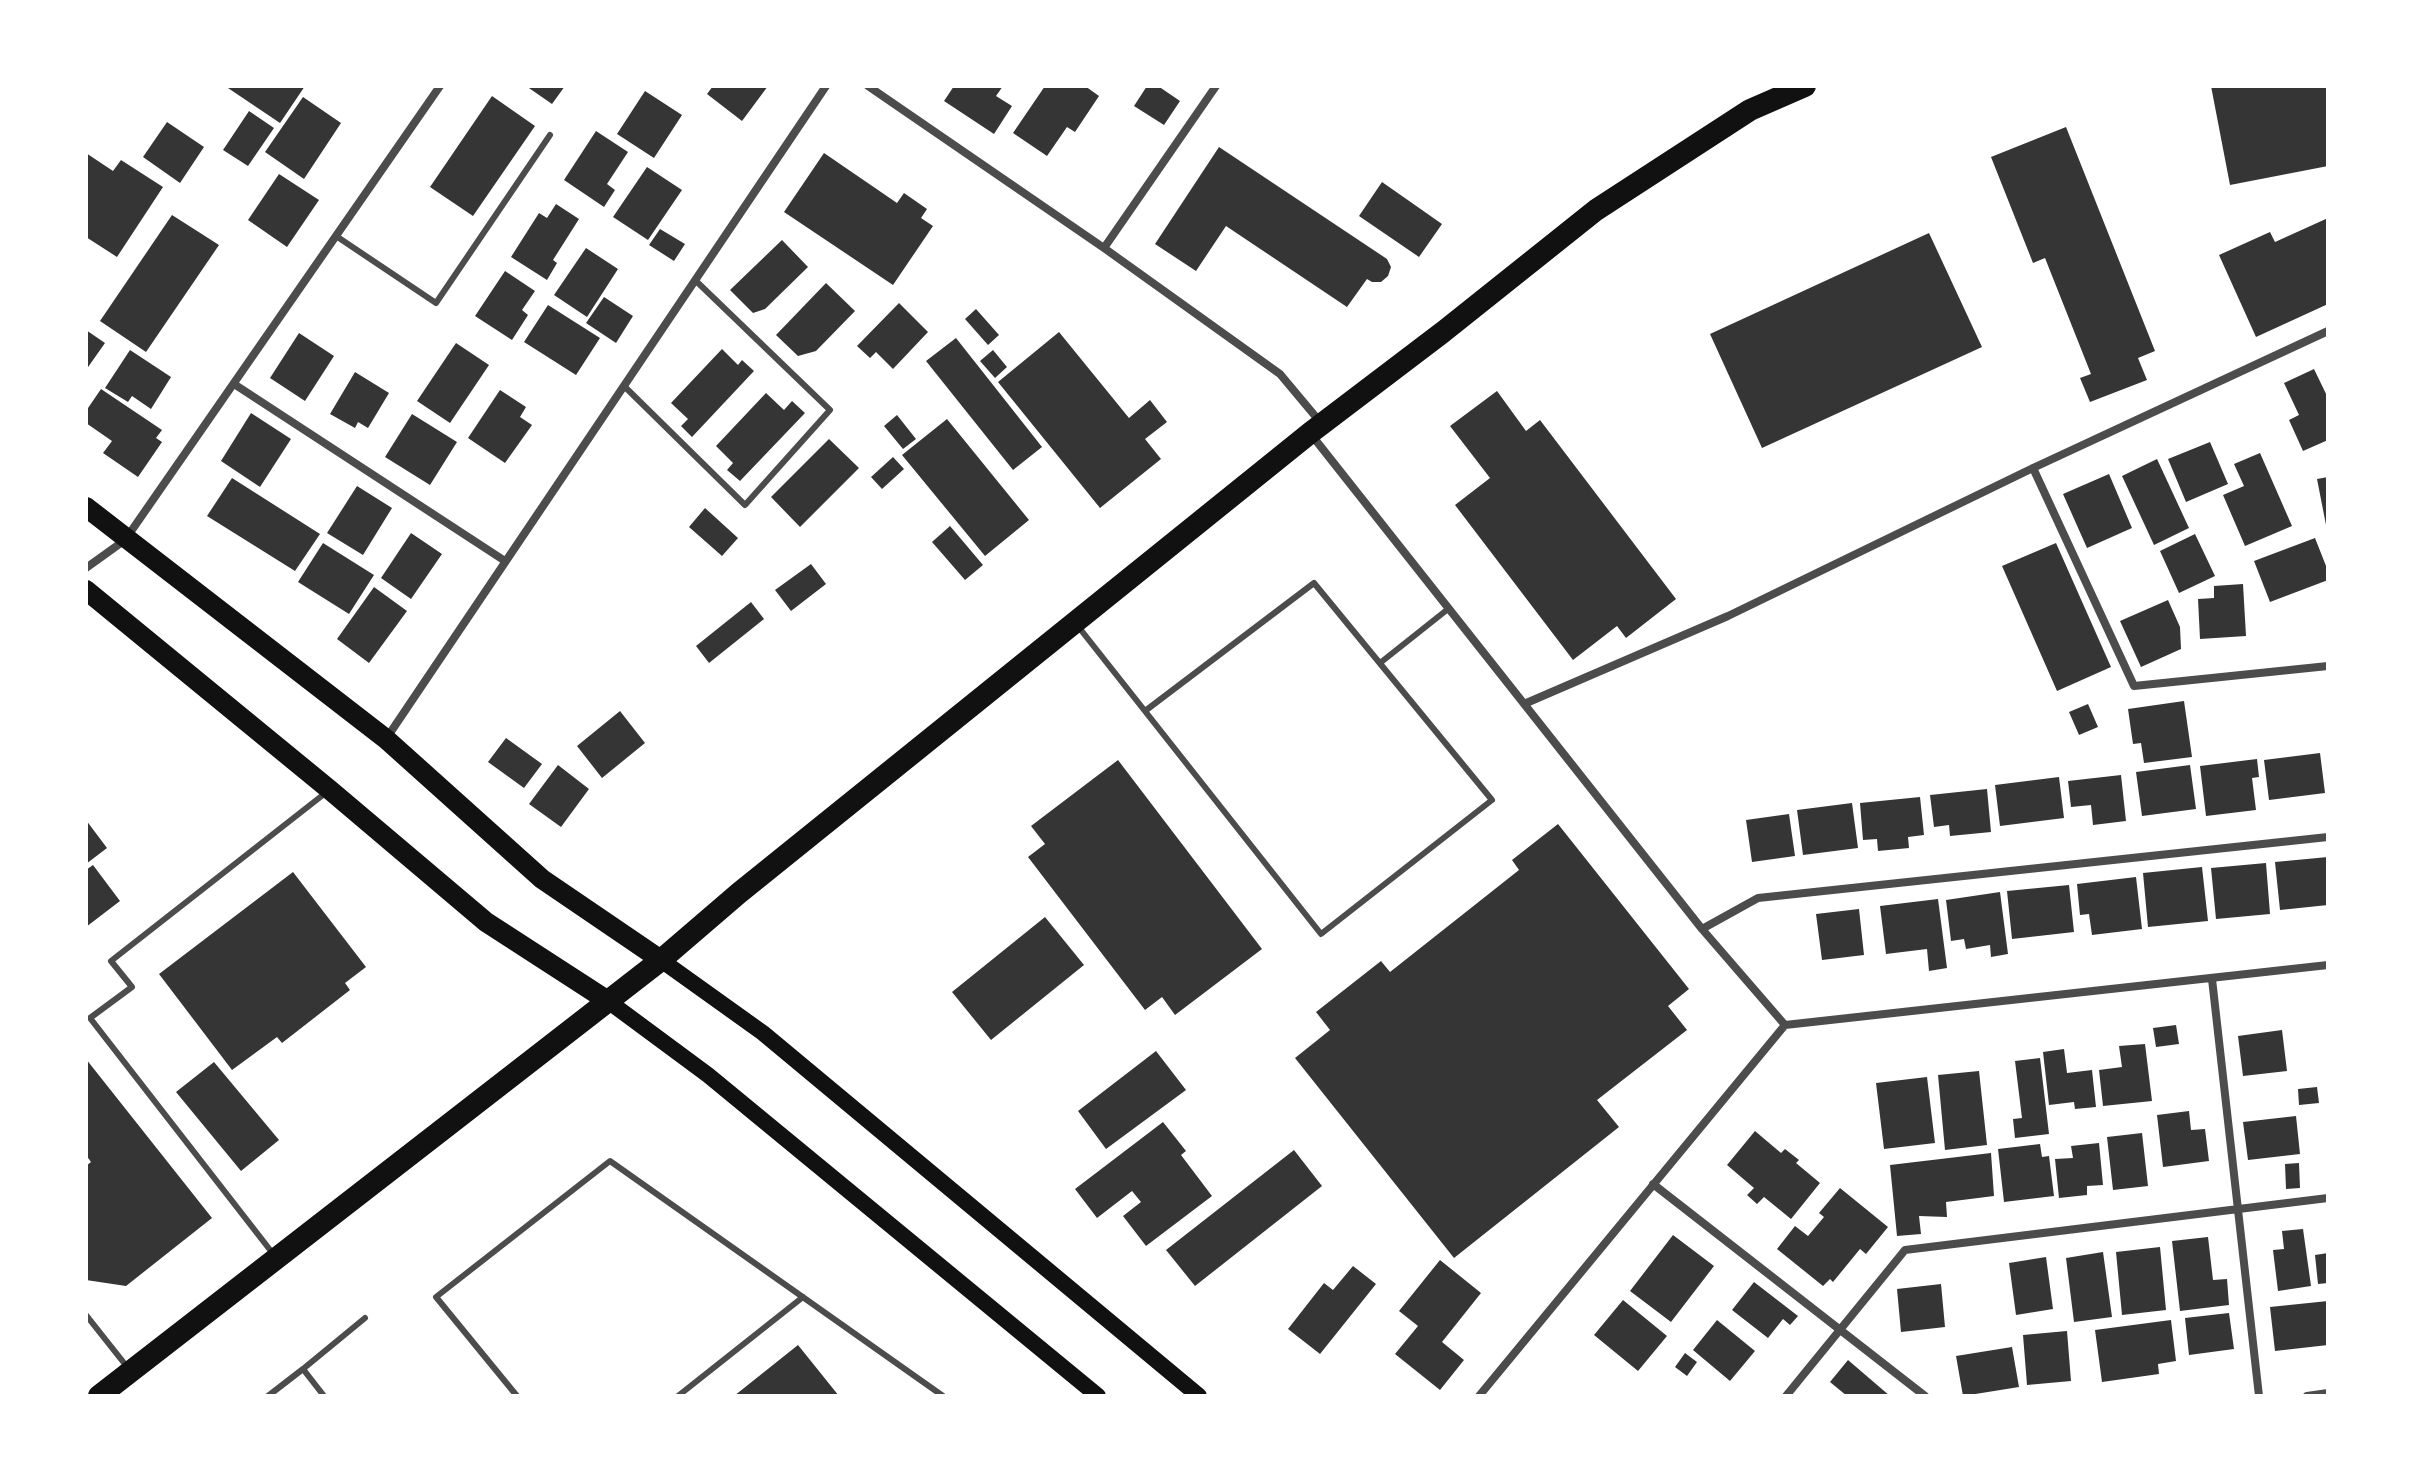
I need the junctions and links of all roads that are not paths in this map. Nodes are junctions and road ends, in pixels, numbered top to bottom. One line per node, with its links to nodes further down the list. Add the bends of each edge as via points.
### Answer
1 (440, 86): 7 (street)
2 (826, 86): 9 (street)
3 (868, 86): 8 (street)
4 (1805, 86): 13 (highway, via 1750,110 1596,210)
5 (1214, 87): 8 (street)
6 (550, 135): 7 (lane, via 436,303)
7 (336, 236): 11 (street)
8 (1104, 248): 13 (street, via 1280,374)
9 (695, 280): 12 (street); 12 (lane, via 830,410 745,505)
10 (2328, 331): 14 (street)
11 (234, 384): 16 (street); 17 (street)
12 (624, 386): 17 (street)
13 (1316, 428): 20 (street); 21 (highway)
14 (2033, 468): 23 (street, via 2134,686); 24 (street, via 1728,616)
15 (86, 507): 16 (main road)
16 (125, 540): 18 (street); 26 (main road)
17 (505, 561): 26 (street)
18 (86, 568)
19 (86, 590): 27 (main road)
20 (1448, 609): 22 (lane); 24 (street)
21 (1075, 622): 25 (lane); 30 (highway)
22 (1380, 663): 25 (lane, via 1314,583); 25 (lane, via 1492,800 1321,934)
23 (2328, 666)
24 (1524, 704): 29 (street)
25 (1145, 711)
26 (386, 739): 30 (main road, via 542,879)
27 (330, 790): 33 (main road, via 486,922); 38 (lane, via 111,961 132,987 90,1018)
28 (2328, 837): 29 (street, via 1758,898)
29 (1702, 929): 34 (street)
30 (661, 960): 33 (highway); 53 (main road, via 763,1033)
31 (2328, 965): 32 (street)
32 (2212, 979): 34 (street); 37 (street)
33 (608, 1001): 38 (highway); 52 (main road, via 708,1075)
34 (1785, 1025): 35 (street)
35 (1653, 1184): 42 (street); 54 (street)
36 (2328, 1198): 37 (street)
37 (2238, 1210): 42 (street, via 1905,1250); 57 (street)
38 (276, 1257): 44 (highway)
39 (803, 1297): 49 (lane, via 610,1161 436,1297); 50 (lane); 51 (lane)
40 (86, 1315): 44 (lane)
41 (365, 1318): 43 (lane)
42 (1841, 1330): 55 (street); 56 (street)
43 (303, 1369): 47 (lane); 48 (lane)
44 (130, 1371): 46 (highway)
45 (2328, 1393): 58 (street)
46 (99, 1396)
47 (268, 1396)
48 (324, 1396)
49 (517, 1396)
50 (678, 1396)
51 (943, 1396)
52 (1098, 1396)
53 (1199, 1396)
54 (1479, 1396)
55 (1786, 1396)
56 (1925, 1396)
57 (2259, 1396)
58 (2307, 1396)

